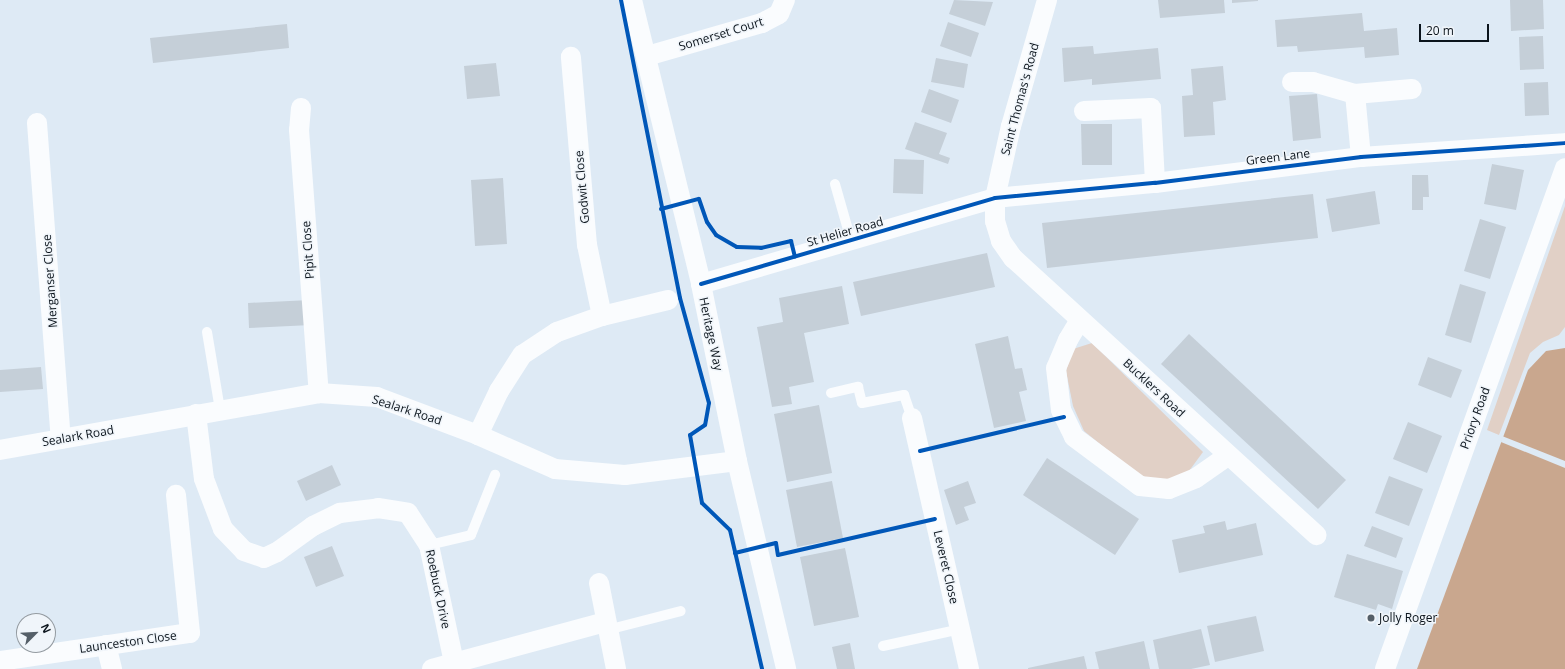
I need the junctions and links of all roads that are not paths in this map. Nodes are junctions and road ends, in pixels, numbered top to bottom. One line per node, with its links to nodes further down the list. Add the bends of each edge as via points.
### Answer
1 (632, 0): 4 (street, Heritage Way)
2 (785, 0): 4 (street, Somerset Court, via 779,14 762,23)
3 (1047, 0): 17 (street, Saint Thomas's Road, via 1011,126)
4 (647, 56): 19 (street, Heritage Way)
5 (571, 57): 21 (street, Godwit Close, via 587,245)
6 (1292, 82): 8 (street, via 1313,82)
7 (1412, 89): 8 (street)
8 (1356, 94): 13 (street)
9 (301, 108): 24 (street, Pipit Close, via 299,130)
10 (1084, 111): 15 (street, via 1151,108)
11 (37, 123): 30 (street, Merganser Close)
12 (1565, 143): 13 (street, Green Lane)
13 (1361, 157): 15 (street, Green Lane)
14 (1565, 168): 51 (street, Priory Road)
15 (1155, 183): 17 (street, Green Lane)
16 (835, 184): 18 (lane)
17 (995, 198): 18 (street, St Helier Road); 22 (street, Bucklers Road, via 994,221 1002,241 1013,258)
18 (851, 240): 19 (street, St Helier Road)
19 (701, 284): 33 (street, Heritage Way)
20 (668, 300): 21 (street)
21 (602, 316): 29 (street, via 557,332 522,355 499,391)
22 (1080, 320): 32 (street, Bucklers Road); 32 (street, via 1056,368 1061,410 1074,438 1140,486 1169,489 1196,478)
23 (207, 332): 26 (lane)
24 (319, 393): 26 (street, Sealark Road); 29 (street, Sealark Road, via 378,397)
25 (831, 393): 28 (lane, via 858,387 862,403 904,395)
26 (220, 410): 27 (street, Sealark Road)
27 (196, 414): 30 (street, Sealark Road); 37 (street, Roebuck Drive, via 204,479 223,529 244,551 264,558 277,552 313,526 340,513 378,508 408,513)
28 (912, 418): 41 (street, Leveret Close)
29 (478, 435): 33 (street, Sealark Road, via 555,469 625,475)
30 (61, 439): 31 (street, Sealark Road)
31 (0, 450)
32 (1227, 456): 36 (street, Bucklers Road)
33 (737, 461): 49 (street, Heritage Way)
34 (495, 475): 37 (lane, via 471,535)
35 (176, 495): 42 (street, Launceston Close, via 190,633)
36 (1316, 535)
37 (429, 545): 45 (street, Roebuck Drive)
38 (600, 583): 40 (street)
39 (681, 611): 40 (lane)
40 (606, 626): 45 (street); 48 (street)
41 (960, 629): 43 (lane); 50 (street, Leveret Close)
42 (106, 645): 44 (street, Launceston Close); 46 (street)
43 (883, 646)
44 (0, 661)
45 (454, 663): 47 (street)
46 (112, 669)
47 (432, 669)
48 (616, 669)
49 (786, 669)
50 (969, 669)
51 (1385, 669)

